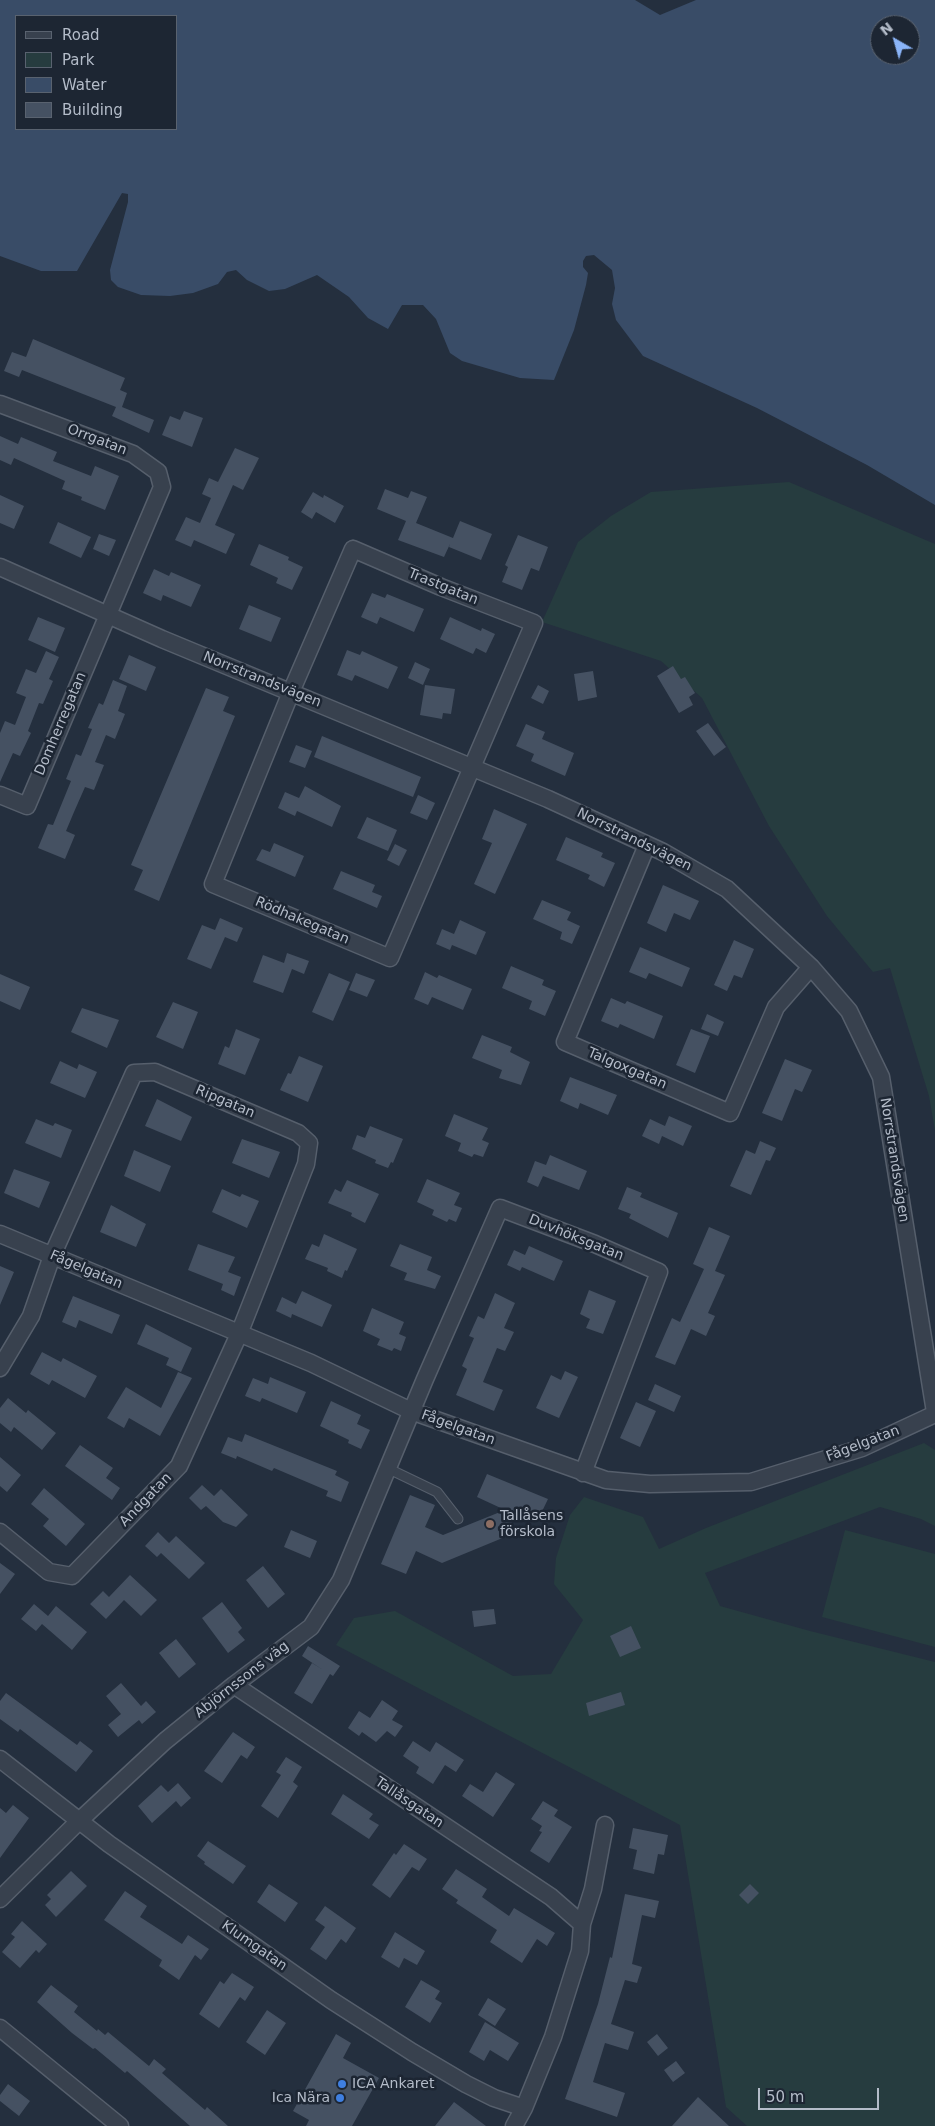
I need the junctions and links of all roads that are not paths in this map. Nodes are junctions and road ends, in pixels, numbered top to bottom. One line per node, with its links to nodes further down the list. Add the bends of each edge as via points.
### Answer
1 (0, 404): 3 (street, Orrgatan, via 133,454 158,472 162,487)
2 (0, 567): 3 (street, Norrstrandsvägen)
3 (108, 615): 4 (street, Norrstrandsvägen); 6 (street, Domherregatan, via 28,806)
4 (291, 692): 5 (street, Norrstrandsvägen); 5 (street, Trastgatan, via 353,549 441,588 534,623); 5 (street, Rödhakegatan, via 213,884 390,958)
5 (473, 767): 7 (street, Norrstrandsvägen)
6 (0, 795)
7 (647, 845): 8 (street, Norrstrandsvägen, via 727,888); 8 (street, Talgoxgatan, via 565,1042 730,1113 776,1007)
8 (811, 967): 14 (street, Norrstrandsvägen, via 849,1011 881,1077)
9 (0, 1234): 10 (street, Fågelgatan)
10 (52, 1256): 11 (street, Fågelgatan); 11 (street, Ripgatan, via 134,1073 155,1072 298,1133 309,1143 306,1164); 12 (street, via 31,1316)
11 (239, 1334): 13 (street, Fågelgatan, via 311,1363); 18 (street, Andgatan, via 179,1466 72,1576 49,1572)
12 (0, 1368)
13 (411, 1411): 15 (street, Abjörnssons väg); 16 (street, Fågelgatan); 16 (street, Duvhöksgatan, via 500,1208 659,1272)
14 (935, 1413): 16 (street, Fågelgatan, via 862,1448 752,1482 650,1484 606,1480)
15 (387, 1468): 17 (lane, via 437,1492); 19 (street, Abjörnssons väg, via 340,1580 311,1627)
16 (583, 1473)
17 (458, 1519)
18 (0, 1532)
19 (234, 1685): 21 (street, Abjörnssons väg, via 165,1741); 24 (street, Tallåsgatan, via 551,1897)
20 (0, 1759): 21 (street, Klumgatan)
21 (78, 1821): 23 (street, Abjörnssons väg); 26 (street, Klumgatan, via 331,2000 412,2052 494,2098)
22 (606, 1825): 24 (street, via 594,1889)
23 (0, 1899)
24 (582, 1924): 26 (street, via 580,1951)
25 (0, 2028): 27 (street)
26 (524, 2108): 28 (street)
27 (120, 2126)
28 (514, 2126)

